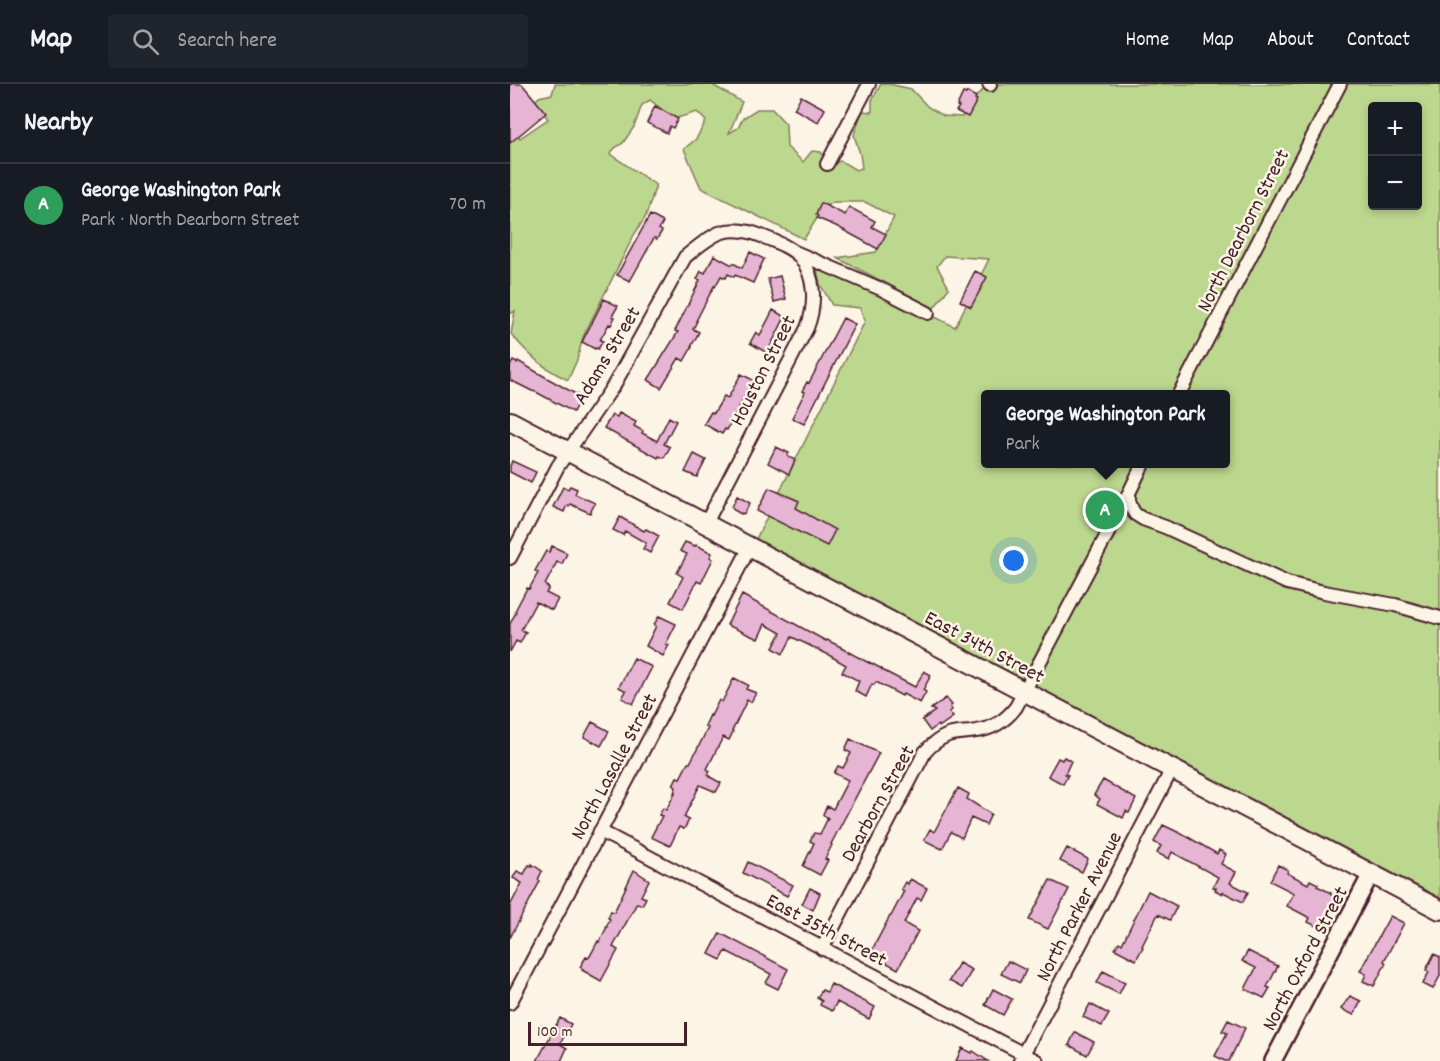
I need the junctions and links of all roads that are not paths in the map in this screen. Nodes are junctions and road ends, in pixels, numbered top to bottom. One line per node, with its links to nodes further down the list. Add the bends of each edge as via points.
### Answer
1 (869, 84): 3 (street)
2 (1340, 84): 7 (street, North Dearborn Street)
3 (827, 164)
4 (775, 241): 5 (street, Houston Street); 9 (street, Adams Street, via 736,230 720,233 685,258 614,385)
5 (791, 250): 6 (street); 12 (street, Houston Street, via 800,258 811,281 810,320)
6 (928, 313)
7 (1181, 390)
8 (510, 420): 9 (main road, East 34th Street)
9 (568, 451): 12 (main road, East 34th Street); 14 (street, Adams Street)
10 (1141, 468): 11 (street)
11 (1129, 493): 15 (street, via 1132,509 1138,516 1281,580 1395,604); 16 (street)
12 (706, 523): 13 (main road, East 34th Street)
13 (750, 547): 16 (main road, East 34th Street); 18 (street, North Lasalle Street)
14 (510, 558)
15 (1440, 618)
16 (1024, 691): 17 (main road, East 34th Street); 21 (street, Dearborn Street, via 1013,711 999,723 980,731 945,736 925,752)
17 (1172, 769): 19 (main road, East 34th Street); 23 (street, North Parker Avenue)
18 (600, 831): 21 (street, East 35th Street); 22 (street, North Lasalle Street)
19 (1371, 874): 20 (main road, East 34th Street); 25 (street, North Oxford Street)
20 (1440, 910)
21 (822, 949): 23 (street, East 35th Street)
22 (510, 1003)
23 (1021, 1058): 24 (street, East 35th Street)
24 (1036, 1061)
25 (1273, 1061)

